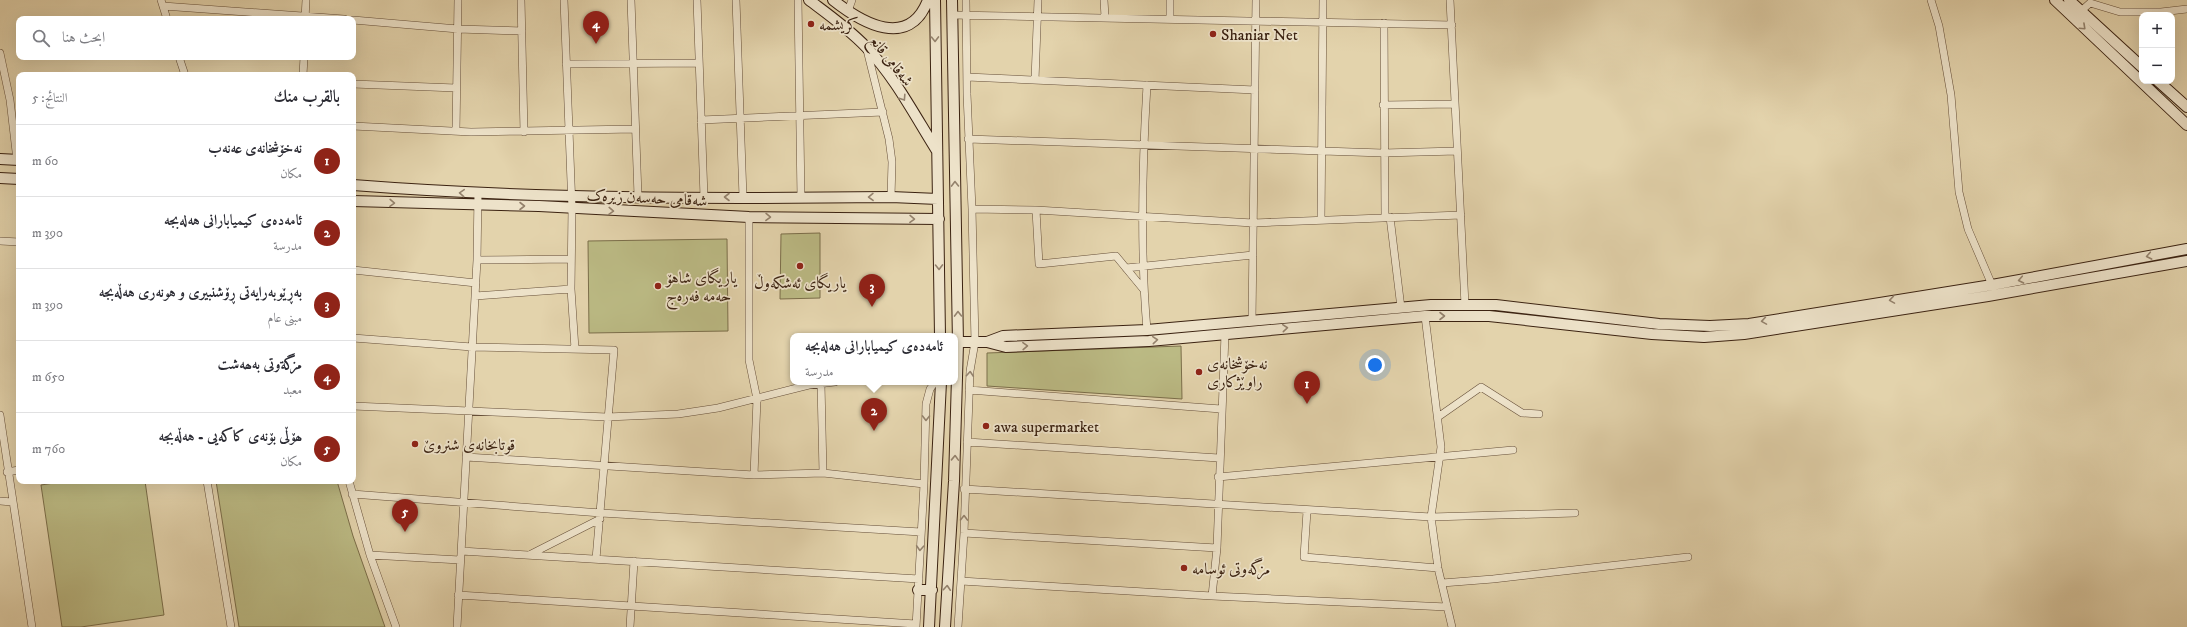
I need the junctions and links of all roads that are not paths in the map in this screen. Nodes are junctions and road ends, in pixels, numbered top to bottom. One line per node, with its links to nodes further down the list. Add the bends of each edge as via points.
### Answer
1 (306, 0): 34 (street)
2 (458, 0): 43 (street)
3 (521, 0): 44 (street)
4 (564, 0): 50 (street)
5 (631, 0): 51 (street)
6 (697, 0): 49 (street)
7 (736, 0): 72 (street)
8 (798, 0): 70 (street)
9 (809, 0): 29 (main road, شەقامی قانع)
10 (852, 0): 27 (street)
11 (928, 0): 27 (main road, شەقامی قانع, via 919,17 906,26 888,29 866,23)
12 (935, 0): 83 (main road, one-way to 83)
13 (952, 0): 30 (main road)
14 (966, 0): 31 (street)
15 (1038, 0): 35 (street)
16 (1104, 0): 36 (street)
17 (1170, 0): 37 (street)
18 (1256, 0): 39 (street)
19 (1323, 0): 40 (street)
20 (1450, 0): 42 (street)
21 (1931, 0): 123 (street, via 1939,26 1951,95 1959,192 1968,229)
22 (2056, 0): 63 (main road, one-way to 63)
23 (2069, 0): 28 (main road)
24 (834, 1): 27 (main road, شەقامی قانع); 29 (main road)
25 (162, 3): 32 (street); 33 (street)
26 (2187, 9): 28 (street, via 2120,12 2090,3)
27 (848, 11)
28 (2081, 11): 52 (main road)
29 (827, 13): 45 (main road, شەقامی قانع)
30 (952, 15): 31 (street); 135 (main road, one-way to 30)
31 (966, 15): 35 (street); 55 (street)
32 (166, 16)
33 (295, 16)
34 (305, 16)
35 (1037, 16): 36 (street); 56 (street)
36 (1105, 17): 37 (street)
37 (1170, 18): 39 (street)
38 (356, 20): 43 (street)
39 (1256, 20): 40 (street); 62 (street)
40 (1322, 21): 41 (street); 84 (street)
41 (1384, 23): 42 (street); 67 (street)
42 (1452, 25): 66 (street)
43 (458, 28): 44 (street); 60 (street)
44 (522, 31): 78 (street)
45 (866, 47): 69 (street); 83 (main road, شەقامی قانع, one-way to 83, via 882,66)
46 (0, 53): 65 (street)
47 (180, 60): 53 (street)
48 (304, 60): 54 (street)
49 (699, 63): 51 (street); 71 (street)
50 (566, 64): 51 (street); 77 (street)
51 (633, 64): 75 (street)
52 (2139, 64)
53 (183, 72)
54 (303, 72)
55 (966, 77): 56 (street); 79 (street)
56 (1036, 80): 59 (street)
57 (356, 84): 60 (street)
58 (2161, 84): 61 (main road)
59 (1147, 85): 62 (street); 81 (street)
60 (456, 88): 76 (street)
61 (2167, 89): 63 (main road); 68 (main road)
62 (1255, 90): 82 (street)
63 (2158, 98): 73 (main road)
64 (16, 99): 65 (street)
65 (10, 100): 80 (street)
66 (1455, 104): 67 (street); 85 (street)
67 (1384, 105): 86 (street)
68 (2187, 107)
69 (883, 112): 70 (street); 97 (street, via 892,162)
70 (800, 116): 72 (street); 98 (street)
71 (701, 120): 72 (street); 95 (street)
72 (740, 120): 96 (street)
73 (2187, 125)
74 (356, 126): 76 (street)
75 (635, 130): 77 (street); 94 (street)
76 (456, 131): 78 (street)
77 (568, 131): 78 (street); 93 (street)
78 (524, 132)
79 (968, 139): 81 (street); 103 (street)
80 (16, 145)
81 (1143, 146): 82 (street); 106 (street)
82 (1254, 149): 84 (street); 111 (street)
83 (938, 151): 99 (main road)
84 (1322, 151): 86 (street); 110 (street)
85 (1458, 151): 86 (street); 105 (street)
86 (1383, 153): 108 (street)
87 (0, 159): 88 (main road)
88 (16, 160)
89 (0, 178): 90 (main road)
90 (16, 179)
91 (356, 185): 92 (main road, شەقامی حەسەن زیرەک, one-way to 91)
92 (478, 194): 93 (main road, شەقامی حەسەن زیرەک); 101 (street)
93 (571, 196): 94 (main road, شەقامی حەسەن زیرەک); 102 (street)
94 (638, 196): 95 (main road, شەقامی حەسەن زیرەک)
95 (704, 197): 96 (main road, شەقامی حەسەن زیرەک, one-way to 95)
96 (743, 197): 98 (main road, شەقامی حەسەن زیرەک)
97 (892, 197): 98 (main road, شەقامی حەسەن زیرەک, one-way to 98); 99 (main road, شەقامی حەسەن زیرەک)
98 (801, 198)
99 (938, 199): 109 (main road)
100 (356, 201): 101 (main road, شەقامی حەسەن زیرەک, one-way to 101)
101 (479, 206): 102 (main road, شەقامی حەسەن زیرەک, one-way to 102); 117 (street)
102 (572, 208): 107 (main road, شەقامی حەسەن زیرەک, one-way to 107); 116 (street)
103 (972, 209): 104 (street); 138 (street)
104 (1036, 210): 106 (street); 120 (street, via 1039,264 1116,256)
105 (1460, 215): 108 (street); 127 (street)
106 (1143, 216): 111 (street); 119 (street)
107 (750, 217): 109 (main road, شەقامی حەسەن زیرەک, one-way to 109); 149 (street, via 749,360)
108 (1387, 217): 110 (street); 128 (street)
109 (939, 219): 134 (main road, one-way to 134)
110 (1321, 220): 111 (street)
111 (1253, 223): 115 (street)
112 (0, 241): 113 (street)
113 (16, 242)
114 (2184, 249): 118 (main road); 123 (main road, one-way to 123)
115 (1253, 255): 119 (street); 132 (street)
116 (571, 259): 117 (street); 124 (street)
117 (477, 260): 122 (street)
118 (2185, 262): 130 (main road)
119 (1142, 266): 120 (street); 125 (street)
120 (1126, 268): 125 (street)
121 (356, 270): 122 (street)
122 (476, 283): 126 (street)
123 (1992, 285): 130 (main road, one-way to 130)
124 (571, 289): 126 (street); 142 (street)
125 (1144, 290): 133 (street)
126 (475, 296): 141 (street)
127 (1465, 305): 128 (main road); 130 (main road, one-way to 127, via 1710,326 1659,324 1496,305)
128 (1401, 308): 131 (main road)
129 (1425, 316): 130 (main road, one-way to 130, via 1489,316 1582,328 1704,337 1744,334); 131 (main road); 156 (street)
130 (1828, 316)
131 (1339, 318): 132 (main road); 136 (main road, one-way to 131)
132 (1252, 321): 133 (main road)
133 (1147, 330): 139 (main road, via 1003,336)
134 (940, 333)
135 (957, 333)
136 (1225, 334): 139 (main road, one-way to 136, via 1006,347 1149,341); 151 (street)
137 (356, 338): 141 (street)
138 (975, 342): 139 (main road); 140 (main road); 148 (street, one-way to 138)
139 (987, 342)
140 (958, 343)
141 (472, 347): 142 (street); 152 (street)
142 (575, 350): 155 (street, via 614,350)
143 (818, 385): 149 (street)
144 (822, 385): 166 (street)
145 (933, 385): 172 (street, one-way to 172, via 926,404)
146 (941, 385): 198 (main road)
147 (956, 385): 169 (main road, one-way to 147)
148 (969, 390): 151 (street); 158 (street)
149 (757, 399): 155 (street, via 678,414); 167 (street)
150 (356, 406): 152 (street)
151 (1221, 409): 162 (street)
152 (469, 412): 155 (street); 160 (street)
153 (1539, 414): 156 (street, via 1522,413 1481,386)
154 (0, 415): 157 (street)
155 (607, 417): 163 (street)
156 (1438, 417): 161 (street)
157 (1, 438): 165 (street)
158 (966, 442): 162 (street); 173 (street)
159 (1513, 450): 161 (street)
160 (466, 457): 163 (street); 177 (street)
161 (1440, 457): 168 (street); 182 (street)
162 (1219, 458): 168 (street)
163 (604, 464): 167 (street); 181 (street)
164 (16, 470): 165 (street)
165 (7, 472): 176 (street)
166 (823, 473): 167 (street); 172 (street)
167 (754, 475)
168 (1218, 477): 178 (street)
169 (954, 481): 173 (main road); 210 (main road, one-way to 169)
170 (207, 484): 205 (street)
171 (350, 484): 174 (street)
172 (924, 484): 183 (street)
173 (964, 485): 178 (street); 184 (street, one-way to 173)
174 (352, 494): 177 (street); 187 (street)
175 (0, 501): 176 (street)
176 (12, 502): 204 (street)
177 (464, 502): 181 (street); 186 (street)
178 (1217, 505): 179 (street); 185 (street)
179 (1307, 511): 182 (street); 193 (street, via 1304,557)
180 (1575, 513): 182 (street)
181 (600, 516): 183 (street); 188 (street); 190 (street)
182 (1431, 517): 193 (street)
183 (921, 532): 194 (street, one-way to 194)
184 (964, 533): 185 (street); 195 (street)
185 (1217, 548): 200 (street)
186 (461, 551): 188 (street); 191 (street)
187 (370, 555): 191 (street); 206 (street)
188 (529, 555): 190 (street)
189 (1688, 557): 196 (street)
190 (596, 559): 192 (street)
191 (460, 560): 199 (street)
192 (634, 561): 194 (street); 201 (street)
193 (1438, 568): 196 (street)
194 (918, 579): 197 (street)
195 (961, 581): 200 (street); 211 (street)
196 (1442, 583): 202 (street)
197 (918, 590): 198 (main road); 203 (street)
198 (932, 590): 209 (main road)
199 (458, 595): 201 (street); 207 (street)
200 (1212, 596): 202 (street)
201 (631, 605): 203 (street); 208 (street)
202 (1447, 607): 212 (street)
203 (916, 626)
204 (32, 627)
205 (231, 627)
206 (396, 627)
207 (457, 627)
208 (630, 627)
209 (929, 627)
210 (945, 627)
211 (958, 627)
212 (1454, 627)

